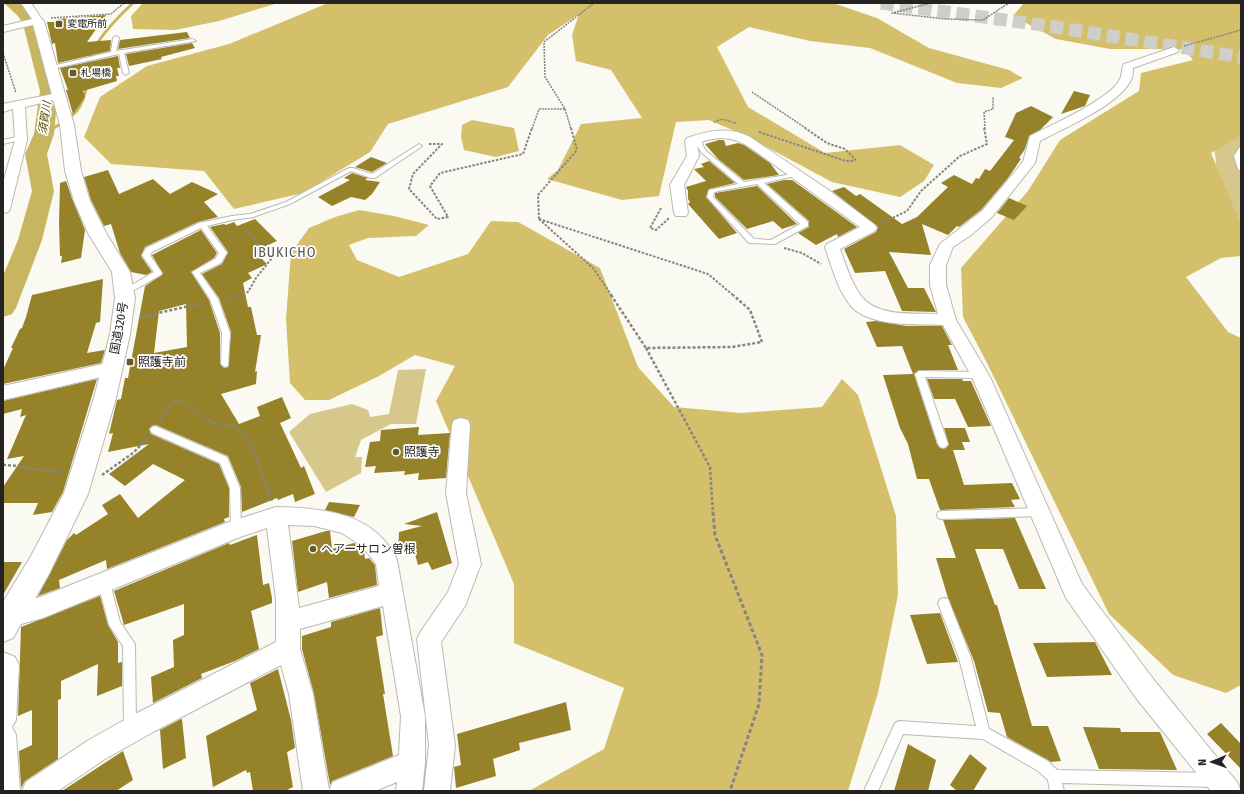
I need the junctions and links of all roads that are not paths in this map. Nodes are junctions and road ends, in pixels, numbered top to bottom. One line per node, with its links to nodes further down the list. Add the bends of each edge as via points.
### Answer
1 (26, 3): 2 (street, via 33,11)
2 (36, 21): 3 (street); 9 (street, 国道320号)
3 (3, 28)
4 (116, 38): 7 (lane)
5 (193, 41): 8 (lane)
6 (1174, 50): 27 (street, via 1128,66 1126,79 1117,90 1088,112 1034,139 1029,163 987,214 948,244 938,265 938,285)
7 (114, 53): 8 (lane); 9 (lane)
8 (121, 53): 10 (lane)
9 (51, 67): 11 (street, 国道320号, via 57,84)
10 (126, 73)
11 (56, 97): 12 (street); 26 (street, 国道320号, via 66,121 73,171 82,201 97,233 121,272)
12 (22, 105): 13 (street); 14 (street)
13 (3, 108)
14 (21, 138): 16 (lane); 23 (street)
15 (700, 138): 20 (street, via 739,130 745,139); 22 (lane, via 699,144 704,152); 24 (street, via 691,141 693,156 677,185)
16 (3, 142)
17 (419, 146): 25 (lane, via 373,177 351,170 288,204 251,216)
18 (1241, 149): 19 (lane, via 1237,156)
19 (1241, 169)
20 (797, 174): 21 (lane); 27 (street, via 870,228 832,246 849,289 862,307 884,316)
21 (758, 182): 22 (lane); 22 (lane, via 805,224 772,242 752,241 710,197 711,191)
22 (742, 184)
23 (3, 209)
24 (681, 211)
25 (202, 225): 26 (lane, via 149,250 146,255 158,273); 28 (lane, via 224,253 218,261 196,272 215,302 226,333)
26 (124, 292): 29 (street, 国道320号, via 122,321)
27 (948, 320): 30 (street)
28 (225, 364)
29 (112, 368): 31 (street); 43 (street, 国道320号, via 76,494 40,565)
30 (980, 375): 34 (lane, via 919,374); 35 (street)
31 (3, 393)
32 (461, 425): 58 (street, via 456,493 470,564 457,598 429,639 442,745)
33 (155, 430): 38 (lane, via 224,460 235,488)
34 (943, 444)
35 (1039, 512): 36 (lane); 52 (street, via 1074,590 1145,689)
36 (942, 515)
37 (276, 516): 38 (street); 40 (street, via 314,517 347,525 370,540 386,560); 42 (street)
38 (236, 529): 39 (street)
39 (104, 583): 43 (street); 47 (lane, via 116,625 129,644)
40 (392, 593): 42 (street); 50 (street, via 413,716)
41 (944, 603): 48 (lane, via 965,658)
42 (290, 621): 44 (street)
43 (6, 622)
44 (288, 649): 47 (street); 55 (street, via 301,694)
45 (3, 664): 46 (street, via 7,665)
46 (3, 720)
47 (130, 731): 54 (street, via 96,750)
48 (984, 733): 51 (lane, via 1043,766); 59 (lane, via 900,727)
49 (3, 735): 53 (street)
50 (412, 763): 56 (street); 57 (street)
51 (1054, 776): 52 (lane); 60 (lane)
52 (1224, 786)
53 (8, 791)
54 (35, 791)
55 (316, 791)
56 (342, 791)
57 (409, 791)
58 (437, 791)
59 (871, 791)
60 (1056, 791)

